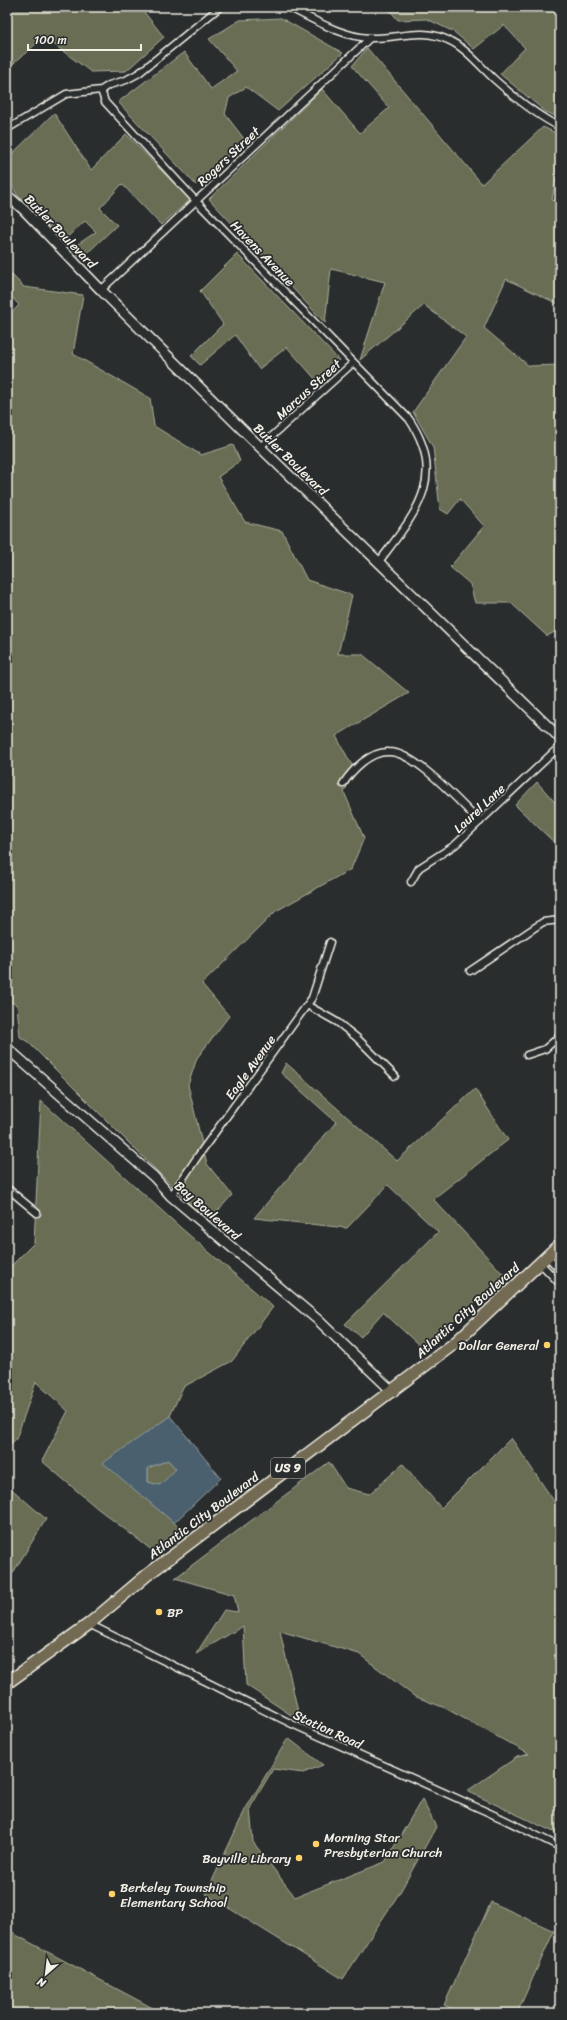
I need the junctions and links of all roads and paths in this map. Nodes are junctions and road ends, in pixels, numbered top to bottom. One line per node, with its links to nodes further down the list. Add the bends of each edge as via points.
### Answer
1 (220, 7): 4 (street, via 139,73)
2 (288, 7): 3 (street, via 334,29)
3 (370, 38): 5 (street, via 432,33 450,40 523,104); 8 (street, Rogers Street)
4 (101, 90): 6 (street, via 66,94); 8 (street, Havens Avenue, via 105,102)
5 (560, 127)
6 (7, 130)
7 (7, 195): 9 (street, Butler Boulevard)
8 (196, 201): 9 (street, Rogers Street); 10 (street, Havens Avenue)
9 (101, 290): 11 (street, Butler Boulevard)
10 (353, 363): 11 (street, Marcus Street); 12 (street, Havens Avenue, via 409,419 423,446 426,460 427,481 421,501)
11 (260, 447): 12 (street, Butler Boulevard)
12 (378, 562): 13 (street, Butler Boulevard)
13 (560, 738)
14 (560, 746): 16 (street, Laurel Lane)
15 (343, 784): 16 (street, via 349,774 369,758 388,752 399,754 426,770)
16 (480, 822): 17 (street, Laurel Lane, via 455,845 419,868)
17 (411, 882)
18 (560, 920): 20 (street, via 543,922)
19 (330, 942): 21 (street, Eagle Avenue, via 316,987)
20 (470, 971)
21 (307, 1005): 25 (street, via 356,1037); 27 (street, Eagle Avenue)
22 (560, 1036): 24 (street, via 545,1049)
23 (7, 1048): 27 (street, Bay Boulevard, via 148,1172)
24 (527, 1055)
25 (394, 1076)
26 (7, 1188): 28 (street)
27 (171, 1196): 33 (street, Bay Boulevard, via 318,1320)
28 (37, 1213)
29 (560, 1244): 30 (highway, Atlantic City Boulevard / US 9)
30 (543, 1260): 31 (street); 32 (street); 33 (highway, Atlantic City Boulevard / US 9, via 455,1343)
31 (560, 1270)
32 (560, 1284)
33 (393, 1392): 34 (highway, Atlantic City Boulevard / US 9, via 153,1571)
34 (89, 1624): 35 (highway, Atlantic City Boulevard / US 9); 36 (street, Station Road, via 292,1724)
35 (9, 1677)
36 (560, 1847)

